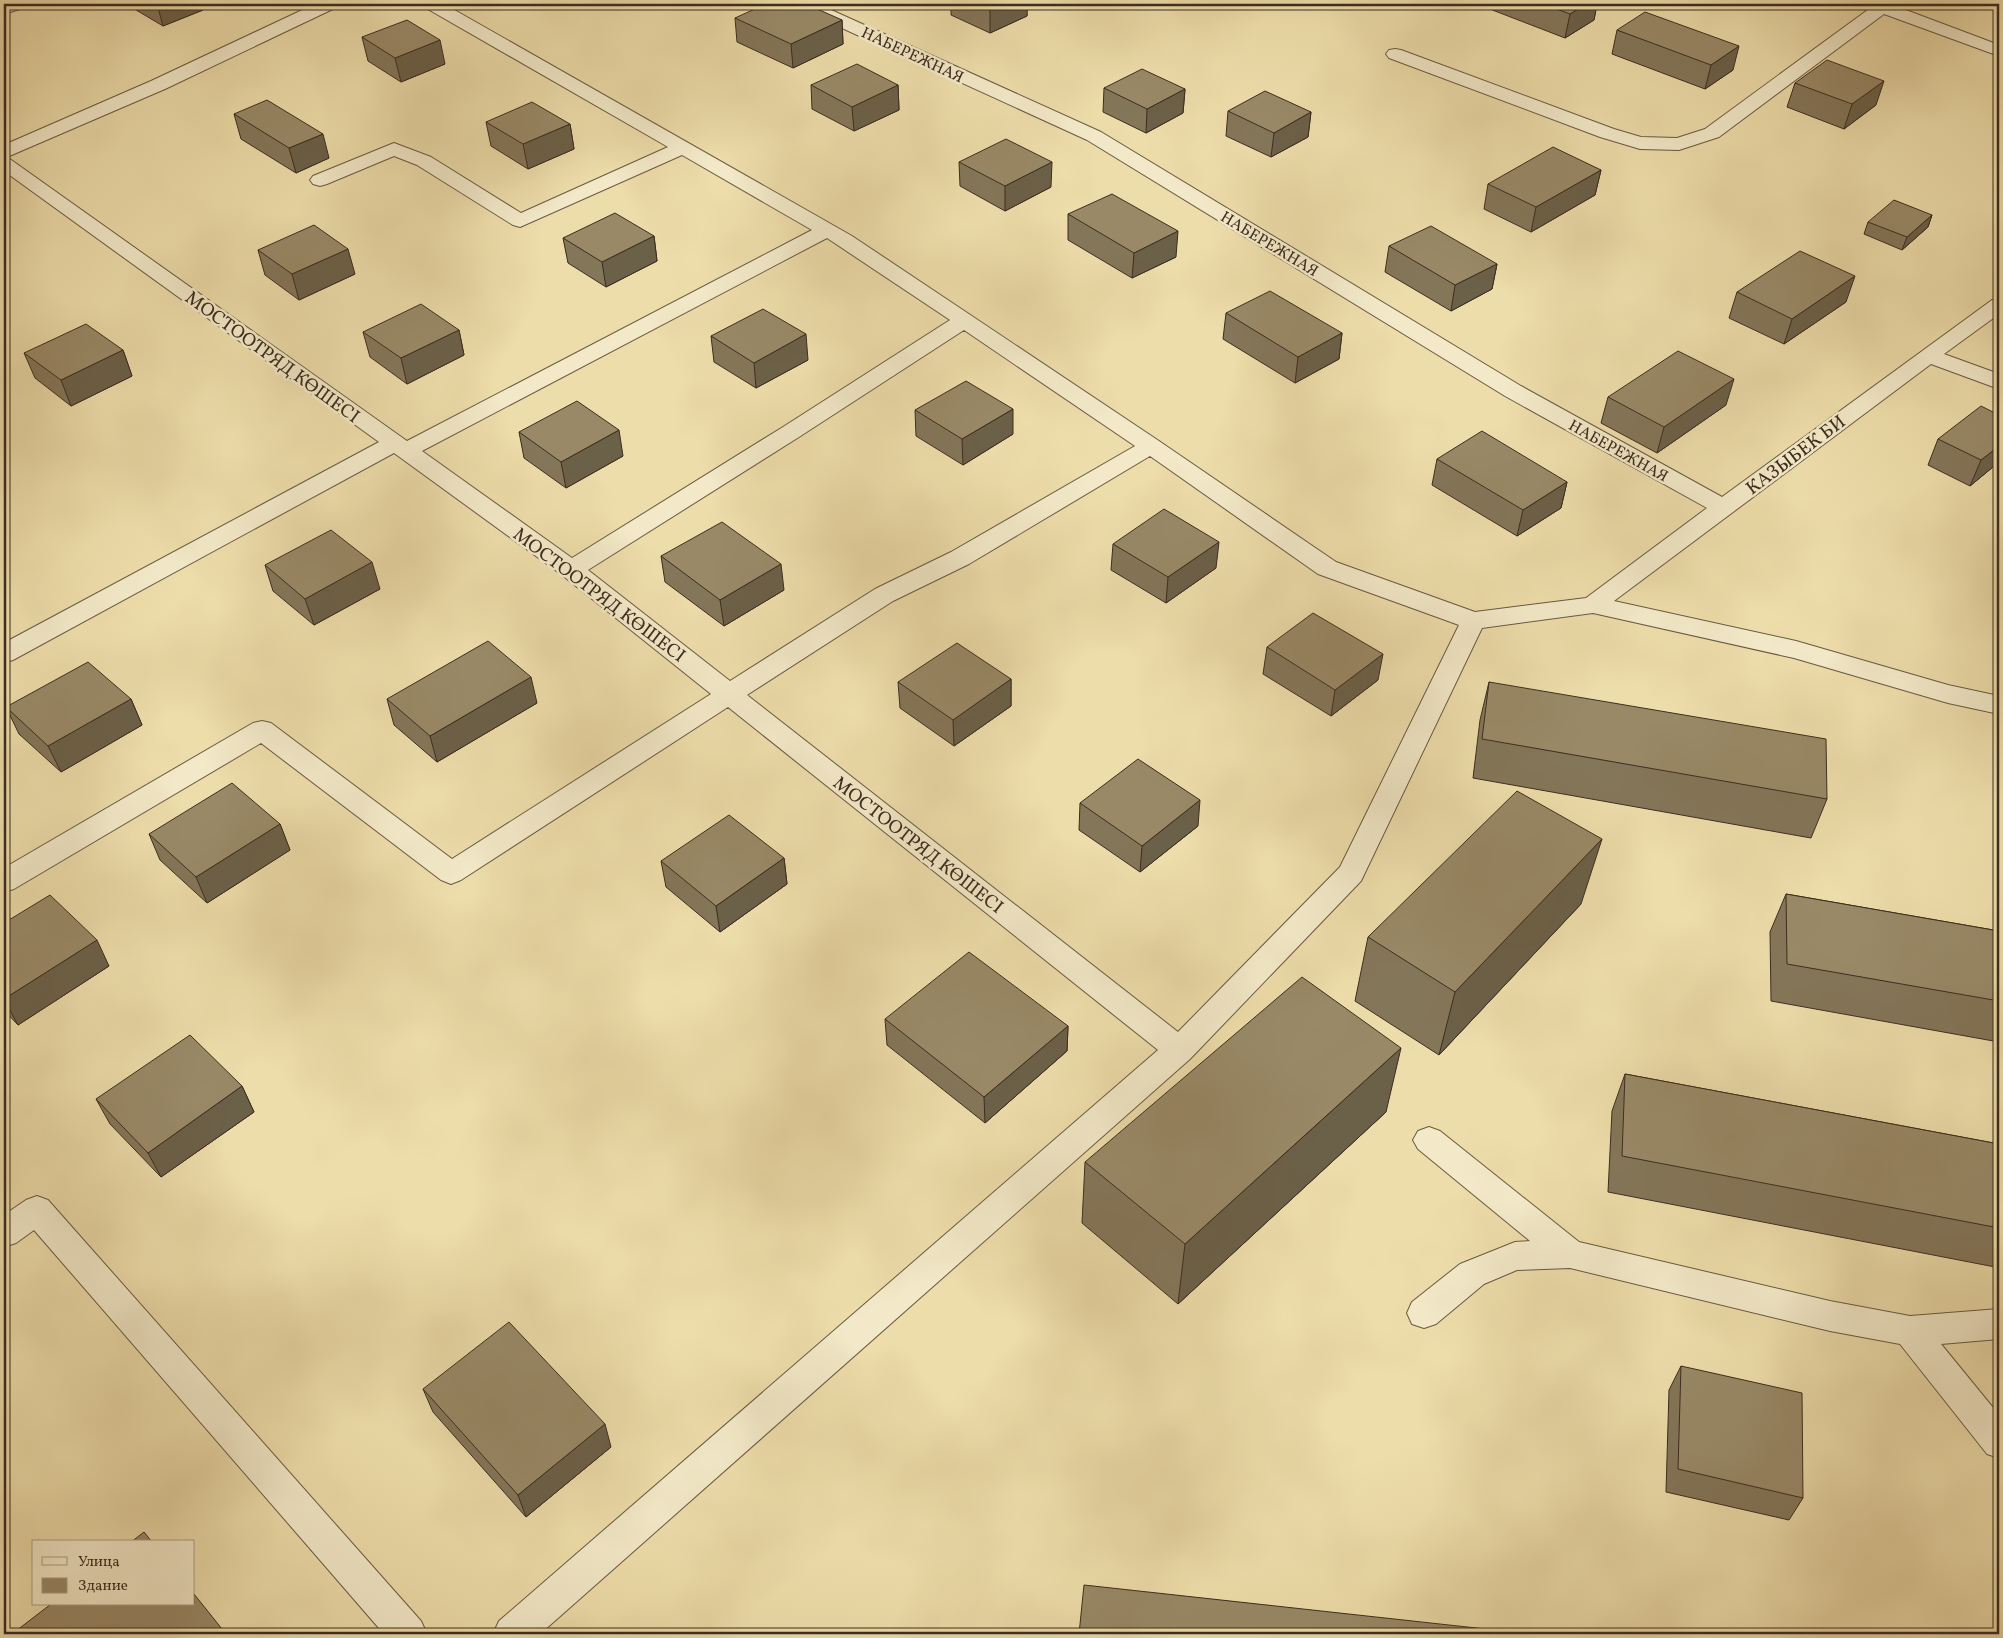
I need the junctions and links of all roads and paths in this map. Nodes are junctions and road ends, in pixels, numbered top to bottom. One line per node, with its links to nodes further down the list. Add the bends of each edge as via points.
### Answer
1 (17, 4): 6 (street)
2 (329, 4): 10 (street, via 167,81)
3 (432, 4): 9 (street)
4 (804, 4): 20 (street, НАБЕРЕЖНАЯ, via 1094,136 1513,391)
5 (1878, 6): 7 (street); 8 (street, via 1712,133 1679,144 1640,143 1607,133)
6 (4, 9)
7 (1999, 51)
8 (1395, 54)
9 (683, 147): 12 (street, via 520,221 424,161 394,150); 13 (street)
10 (4, 152)
11 (4, 162): 19 (street, МОСТООТРЯД КӨШЕСІ)
12 (320, 180)
13 (827, 230): 15 (street); 19 (street)
14 (1999, 304): 16 (street, КАЗЫБЕК БИ)
15 (965, 320): 18 (street); 21 (street)
16 (1928, 355): 17 (street); 20 (street, КАЗЫБЕК БИ)
17 (1999, 382)
18 (1151, 446): 23 (street, via 1327,568); 25 (street, via 960,558 884,595)
19 (400, 447): 21 (street, МОСТООТРЯД КӨШЕСІ); 24 (street)
20 (1724, 507): 22 (street, КАЗЫБЕК БИ)
21 (571, 569): 25 (street, МОСТООТРЯД КӨШЕСІ)
22 (1593, 605): 23 (street); 26 (street, via 1796,650 1948,694)
23 (1472, 621): 28 (street, via 1351,874)
24 (4, 654)
25 (730, 695): 27 (street, via 451,873 262,730); 28 (street, МОСТООТРЯД КӨШЕСІ)
26 (1999, 705)
27 (4, 881)
28 (1179, 1050): 37 (street)
29 (1429, 1140): 31 (street)
30 (4, 1233): 36 (street, via 37,1210)
31 (1570, 1254): 32 (street, via 1515,1256 1472,1274); 34 (street, via 1830,1316)
32 (1424, 1312)
33 (1999, 1324): 34 (street)
34 (1910, 1331): 35 (street)
35 (1999, 1442)
36 (408, 1634)
37 (512, 1634)

